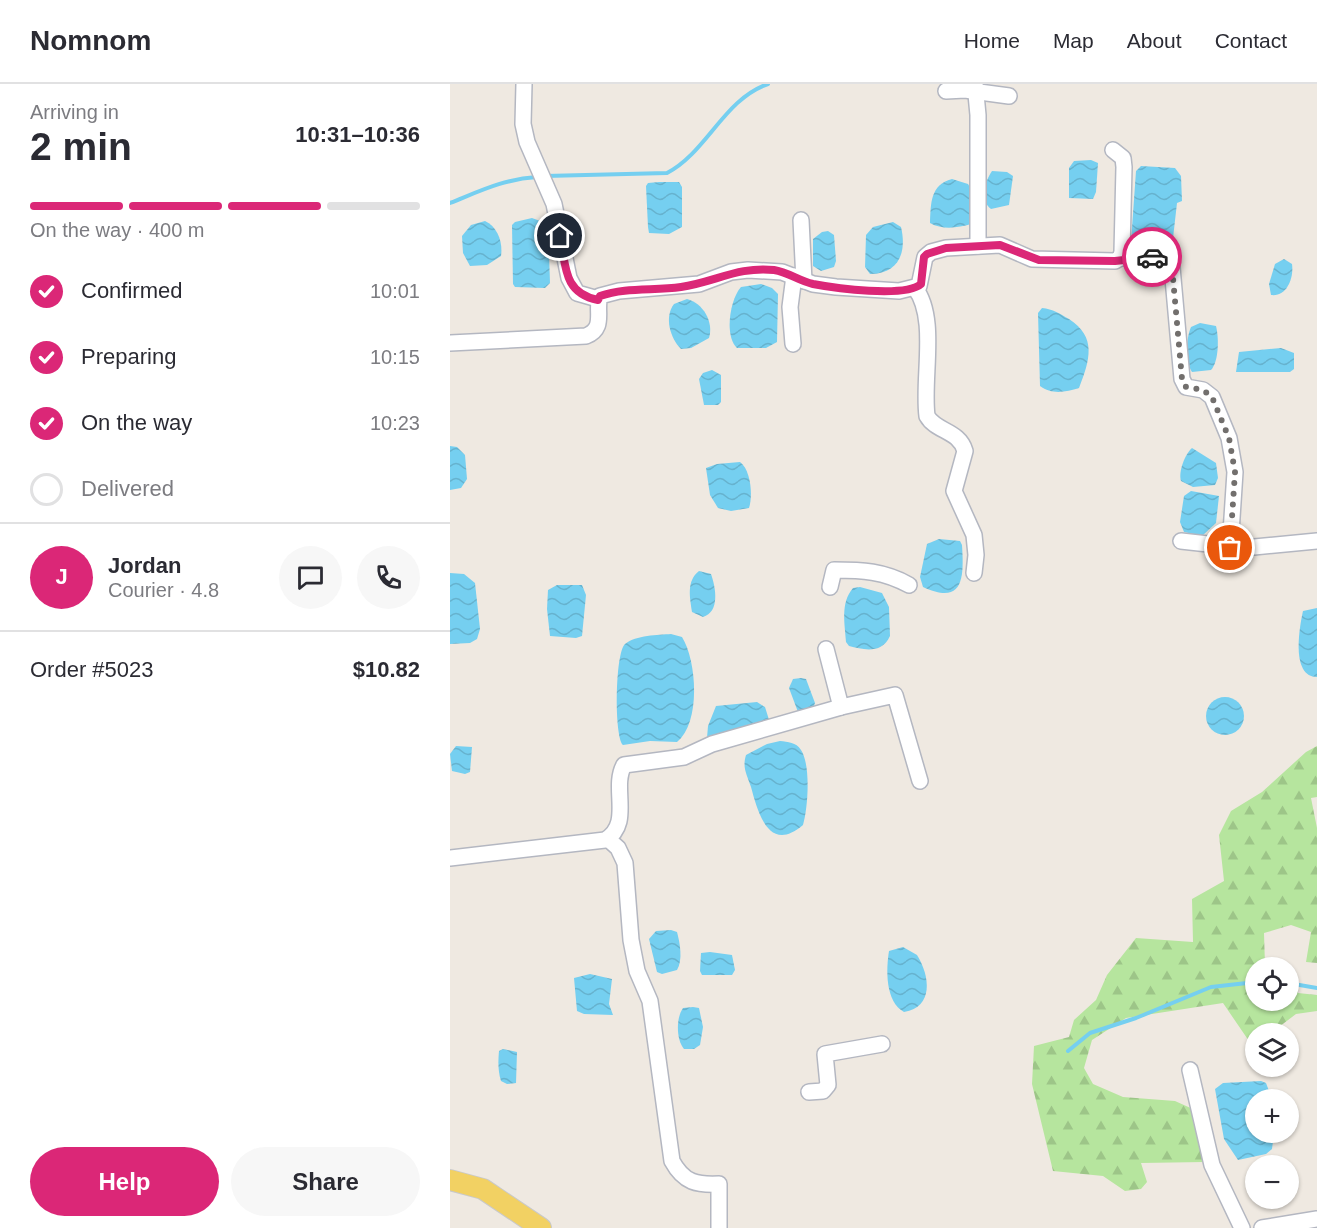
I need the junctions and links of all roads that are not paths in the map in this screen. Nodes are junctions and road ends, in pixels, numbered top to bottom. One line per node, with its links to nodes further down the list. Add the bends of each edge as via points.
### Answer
1 (524, 84): 11 (street, via 526,142 554,204 569,278 577,292)
2 (975, 87): 3 (street); 4 (street); 7 (street, via 979,138)
3 (946, 92)
4 (1009, 96)
5 (1113, 150): 8 (street, via 1123,158 1124,167)
6 (801, 220): 9 (street)
7 (978, 246): 8 (street, via 1005,246 1039,260); 10 (street, via 927,254 921,284)
8 (1120, 258): 16 (street, via 1171,256 1182,379 1186,387 1203,390 1212,397 1229,438 1235,472)
9 (799, 279): 10 (street, via 880,291); 11 (street, via 782,272 748,270 678,288 619,291); 13 (street, via 790,307)
10 (915, 288): 17 (street, via 923,298 927,319 927,416 931,423 960,439 965,451 954,491 974,536)
11 (598, 300): 12 (street, via 598,326 586,336)
12 (450, 343)
13 (793, 344)
14 (1181, 541): 16 (street)
15 (1317, 541): 16 (street)
16 (1230, 548)
17 (974, 573)
18 (909, 585): 19 (street, via 866,570 834,570)
19 (830, 587)
20 (826, 649): 21 (street)
21 (841, 707): 22 (street, via 895,695); 23 (street, via 712,744 684,757 624,765 619,773 618,826)
22 (920, 781)
23 (608, 838): 24 (street); 31 (street, via 625,863 632,940 637,971 650,1001 672,1161 685,1179 696,1185 720,1184)
24 (450, 858)
25 (882, 1044): 27 (street, via 825,1054 828,1085 824,1091)
26 (1190, 1070): 32 (street, via 1212,1166)
27 (809, 1092)
28 (450, 1180): 30 (main road, via 483,1189)
29 (1317, 1219): 33 (street)
30 (541, 1228)
31 (719, 1228)
32 (1242, 1228)
33 (1262, 1228)

